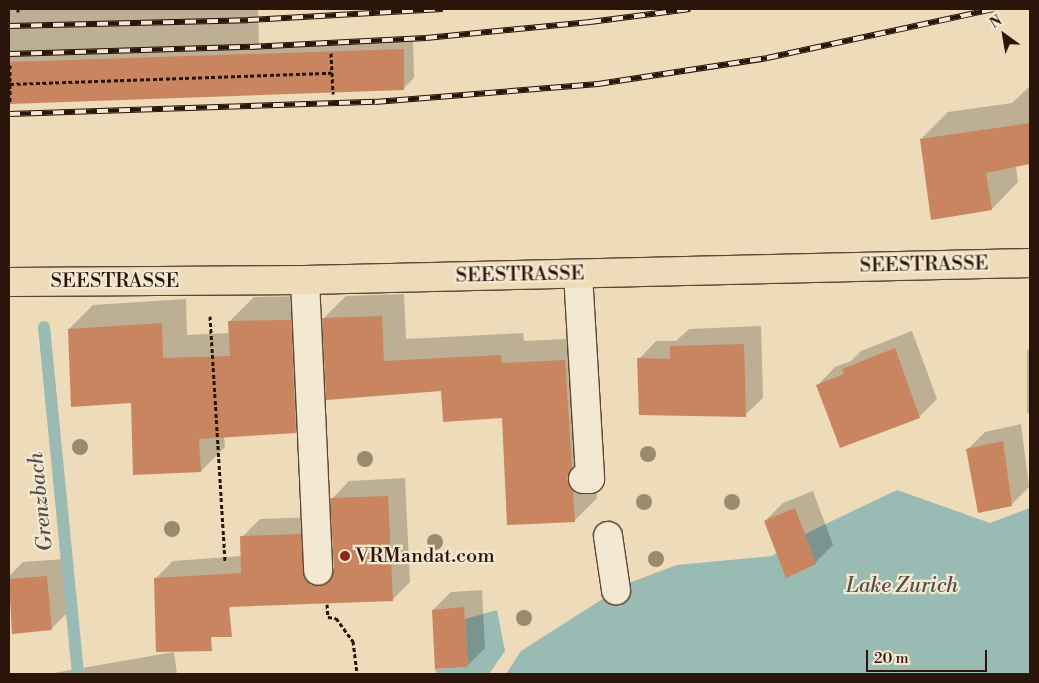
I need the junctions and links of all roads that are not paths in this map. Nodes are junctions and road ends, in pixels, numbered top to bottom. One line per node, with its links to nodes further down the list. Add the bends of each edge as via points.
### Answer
1 (1030, 262): 2 (main road, SEESTRASSE)
2 (578, 274): 3 (main road, SEESTRASSE); 5 (lane, via 590,479)
3 (305, 280): 4 (main road, SEESTRASSE); 7 (lane)
4 (9, 282)
5 (583, 479)
6 (608, 536): 8 (lane)
7 (318, 571)
8 (616, 590)

